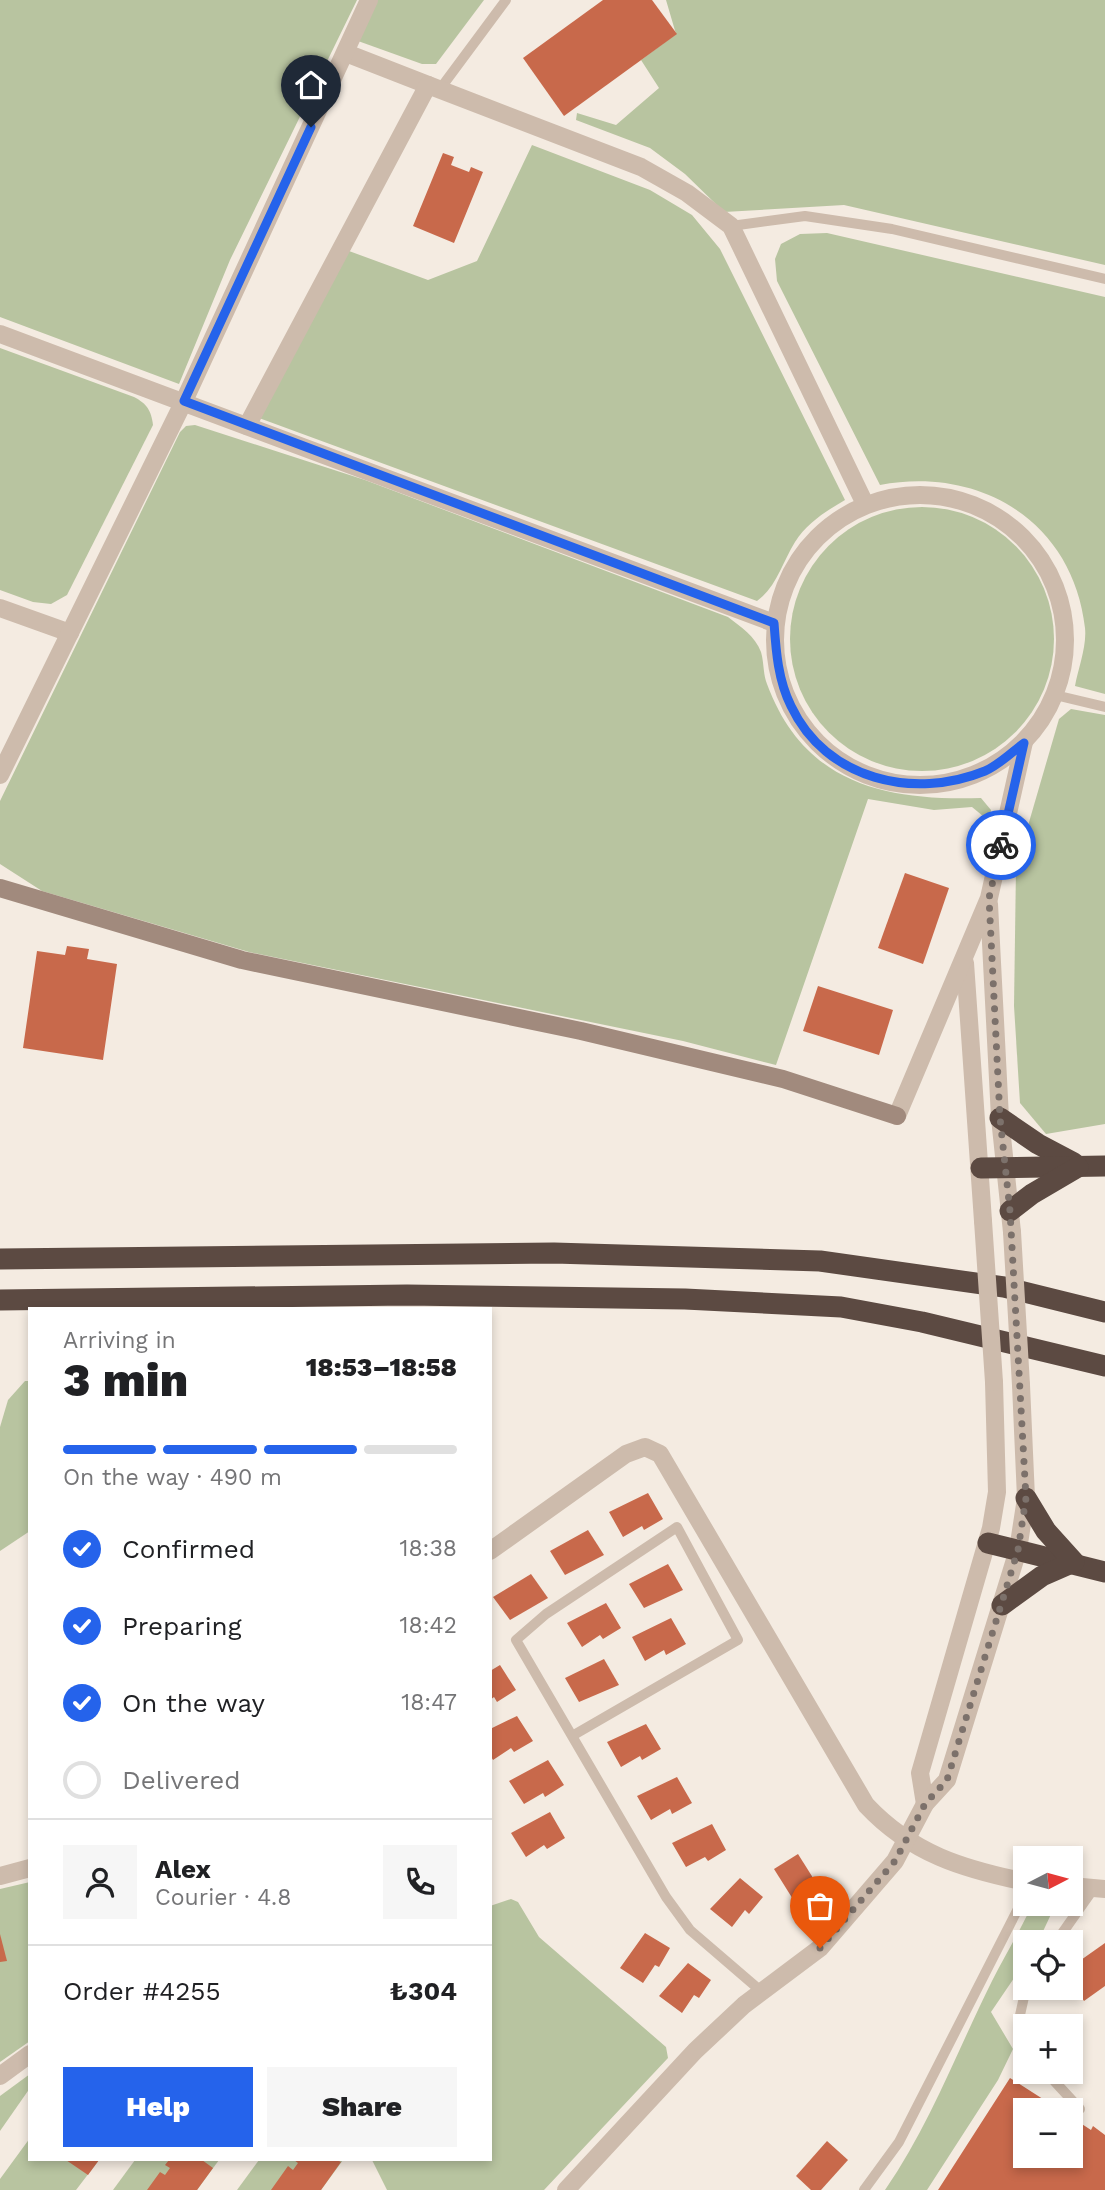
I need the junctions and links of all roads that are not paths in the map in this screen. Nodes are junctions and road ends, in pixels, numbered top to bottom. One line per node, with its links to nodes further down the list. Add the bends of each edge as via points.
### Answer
1 (369, 0): 3 (street)
2 (506, 0): 4 (lane)
3 (346, 52): 4 (street); 8 (street)
4 (434, 87): 5 (street, via 641,167); 9 (street)
5 (731, 226): 6 (lane, via 804,216 892,229); 10 (street)
6 (1105, 279)
7 (0, 334): 8 (street)
8 (184, 401): 9 (street); 13 (street)
9 (247, 426): 12 (street)
10 (866, 504): 12 (street, via 823,531 792,570); 14 (street, via 907,494 949,496 989,511 1023,536 1049,570 1063,610 1065,653)
11 (0, 608): 13 (street)
12 (774, 623): 16 (street, via 777,664 791,707 818,744 855,771 898,785 944,784 987,770)
13 (70, 633): 17 (street)
14 (1055, 695): 15 (lane); 16 (street)
15 (1105, 707)
16 (1024, 743): 19 (street)
17 (0, 775)
18 (0, 888): 20 (street, via 242,960 783,1079 897,1116)
19 (989, 898): 20 (street); 21 (street)
20 (965, 960): 25 (street)
21 (1000, 1118): 22 (highway); 24 (street)
22 (1079, 1166): 23 (highway); 24 (highway); 26 (highway, via 1032,1194)
23 (1105, 1166)
24 (1006, 1167): 25 (highway); 26 (street)
25 (981, 1168): 32 (street, bridge, via 997,1492)
26 (1011, 1221): 31 (street, bridge)
27 (0, 1259): 29 (highway, via 554,1253 820,1261 1004,1287)
28 (0, 1300): 30 (highway, via 407,1295 685,1299 841,1307)
29 (1105, 1312)
30 (1105, 1366)
31 (1026, 1498): 34 (street); 35 (highway, via 1046,1531)
32 (988, 1543): 34 (highway); 39 (street, via 920,1773)
33 (492, 1550): 40 (street, via 626,1454 645,1447 660,1454 866,1805)
34 (1018, 1550): 35 (highway); 37 (street)
35 (1074, 1562): 36 (highway); 37 (highway, via 1042,1576)
36 (1105, 1572)
37 (1002, 1605): 39 (street, via 947,1780)
38 (572, 1736): 38 (lane, via 516,1640 545,1614 677,1527 738,1640); 47 (lane, via 690,1930)
39 (925, 1804): 40 (street)
40 (905, 1839): 43 (street, via 966,1869); 47 (street, via 895,1861 820,1948)
41 (28, 1869): 42 (street)
42 (0, 1876)
43 (1013, 1879)
44 (1099, 1888): 46 (lane)
45 (1014, 1916): 53 (lane, via 911,2120)
46 (1066, 1930)
47 (762, 1992): 52 (street, via 695,2051)
48 (28, 2055): 49 (street)
49 (0, 2076)
50 (1057, 2084): 51 (lane)
51 (1070, 2098)
52 (566, 2190)
53 (864, 2190)

